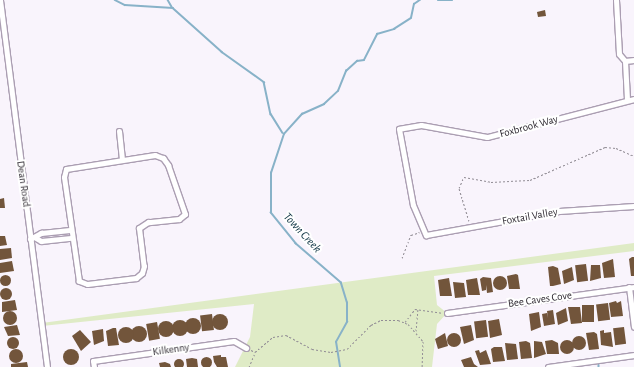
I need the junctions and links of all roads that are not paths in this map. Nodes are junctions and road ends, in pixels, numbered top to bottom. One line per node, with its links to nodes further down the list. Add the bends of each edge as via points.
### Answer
1 (0, 0): 3 (street, Dean Road)
2 (616, 0): 5 (street, via 619,54)
3 (1, 17): 14 (street, Dean Road)
4 (634, 60): 5 (street)
5 (625, 61): 7 (street)
6 (634, 99): 7 (street, Foxbrook Way)
7 (627, 100): 12 (street, Foxbrook Way, via 487,137 421,125 399,129 413,205)
8 (118, 131): 9 (street)
9 (122, 160): 11 (street, via 66,169 64,177); 13 (street, via 155,155 164,158 185,214 179,219 148,222 139,228 144,266 142,273 136,278 87,284 79,281)
10 (634, 206): 12 (street, Foxtail Valley, via 559,211)
11 (70, 230): 13 (street); 14 (street, via 41,233)
12 (425, 234)
13 (71, 238): 14 (street, via 41,242)
14 (33, 239): 20 (street, Dean Road)
15 (631, 287): 16 (street, Bee Caves Cove); 17 (street)
16 (447, 313)
17 (634, 327)
18 (246, 348): 21 (street, Kilkenny, via 234,341 93,361)
19 (634, 356): 22 (street)
20 (48, 367)
21 (94, 367)
22 (548, 367)

